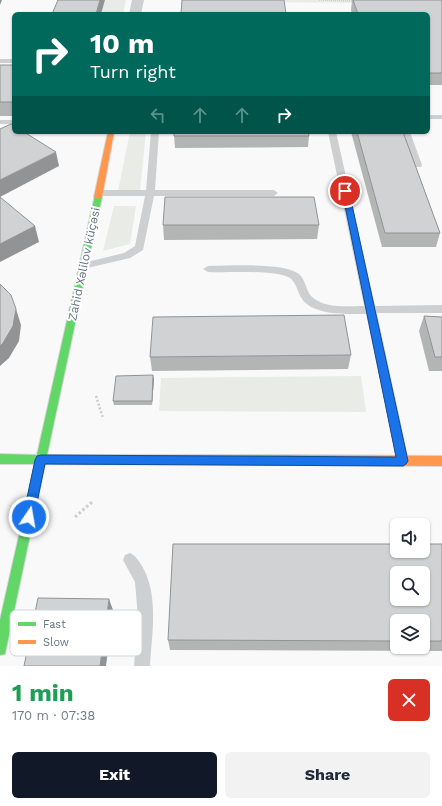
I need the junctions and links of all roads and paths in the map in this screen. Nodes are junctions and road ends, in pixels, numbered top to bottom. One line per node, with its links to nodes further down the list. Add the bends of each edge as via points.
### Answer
1 (138, 0): 4 (street)
2 (319, 0): 3 (path)
3 (356, 1)
4 (135, 12)
5 (0, 61): 6 (lane)
6 (12, 61)
7 (430, 117): 8 (lane)
8 (442, 117)
9 (0, 122): 10 (lane)
10 (12, 122)
11 (111, 134): 16 (street, Zahid Xəlilov küçəsi)
12 (155, 134): 17 (lane)
13 (332, 134): 22 (lane)
14 (407, 134): 15 (lane)
15 (418, 165)
16 (99, 193): 17 (lane); 19 (street, Zahid Xəlilov küçəsi)
17 (150, 193): 18 (lane); 19 (lane, via 140,248 127,256)
18 (274, 193)
19 (83, 266): 26 (street, Zahid Xəlilov küçəsi)
20 (208, 269): 22 (lane, via 285,272 296,277 307,298 318,306 340,310)
21 (442, 309): 22 (lane)
22 (371, 310): 27 (lane)
23 (96, 396): 24 (path)
24 (103, 418)
25 (0, 459): 26 (street)
26 (41, 460): 27 (street); 32 (street, Zahid Xəlilov küçəsi)
27 (403, 461): 28 (street)
28 (442, 461)
29 (92, 502): 30 (path)
30 (75, 517)
31 (130, 560): 33 (lane, via 142,580 146,618)
32 (0, 649)
33 (142, 666)

